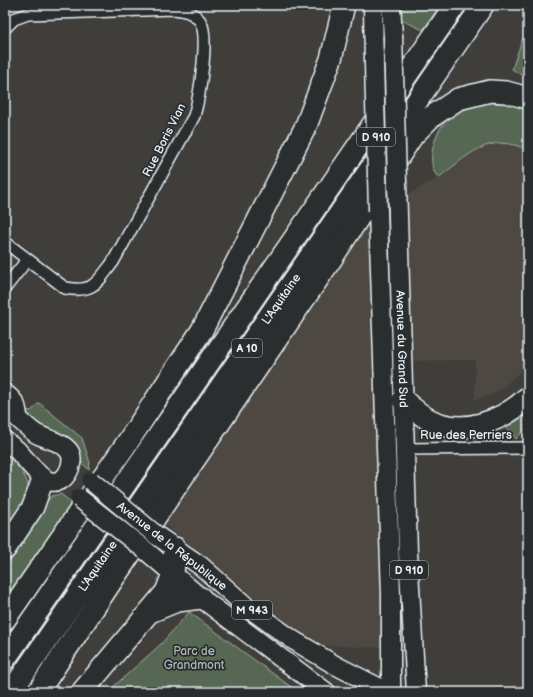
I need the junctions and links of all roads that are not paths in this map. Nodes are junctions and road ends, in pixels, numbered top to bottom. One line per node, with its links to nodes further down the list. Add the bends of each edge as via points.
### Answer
1 (344, 5): 26 (highway, via 331,59 306,126 202,330)
2 (373, 5): 27 (main road, Avenue du Grand Sud / D 910, bridge)
3 (391, 5): 13 (main road, Avenue du Grand Sud / D 910, bridge)
4 (455, 5): 28 (highway, L'Aquitaine / A 10)
5 (484, 5): 30 (highway, L'Aquitaine / A 10)
6 (5, 28): 9 (street, Rue Boris Vian, via 14,19 28,14 173,9 187,11 197,17 204,34 200,93 194,116 112,262 98,282 87,289 65,288)
7 (528, 98): 31 (highway, via 490,91 458,99 431,117 413,135)
8 (5, 242): 9 (street, Rue Boris Vian)
9 (27, 260): 10 (street)
10 (5, 288)
11 (5, 389): 15 (street, via 16,398 21,408)
12 (528, 397): 13 (highway, via 498,418 462,428 450,427 428,419)
13 (403, 400): 18 (main road, Avenue du Grand Sud / D 910)
14 (5, 406): 15 (main road, Avenue de la République / M 943)
15 (22, 423): 19 (main road, Avenue de la République / M 943, via 37,434 62,444 71,455)
16 (5, 441): 20 (main road, Avenue de la République / M 943)
17 (528, 448): 18 (street, Rue des Perriers)
18 (405, 449): 36 (main road, Avenue du Grand Sud / D 910)
19 (72, 463): 20 (main road, via 62,479); 21 (main road, Avenue de la République / M 943, bridge, via 156,535)
20 (50, 480): 22 (highway); 23 (main road, Avenue de la République / M 943, bridge, via 79,498)
21 (175, 548): 23 (highway); 29 (main road, Avenue de la République / M 943, via 201,566 270,624 313,653)
22 (5, 549)
23 (173, 574): 24 (main road, Avenue de la République / M 943); 25 (highway, via 166,592)
24 (201, 598): 25 (highway, via 177,601); 33 (main road, Avenue de la République / M 943)
25 (150, 612): 32 (highway)
26 (5, 619)
27 (391, 648): 29 (main road, via 379,667); 35 (main road, D 910)
28 (5, 659)
29 (356, 676): 34 (main road, Avenue de la République / M 943)
30 (11, 692)
31 (38, 692)
32 (82, 692)
33 (326, 692)
34 (383, 692)
35 (391, 692)
36 (416, 692)

